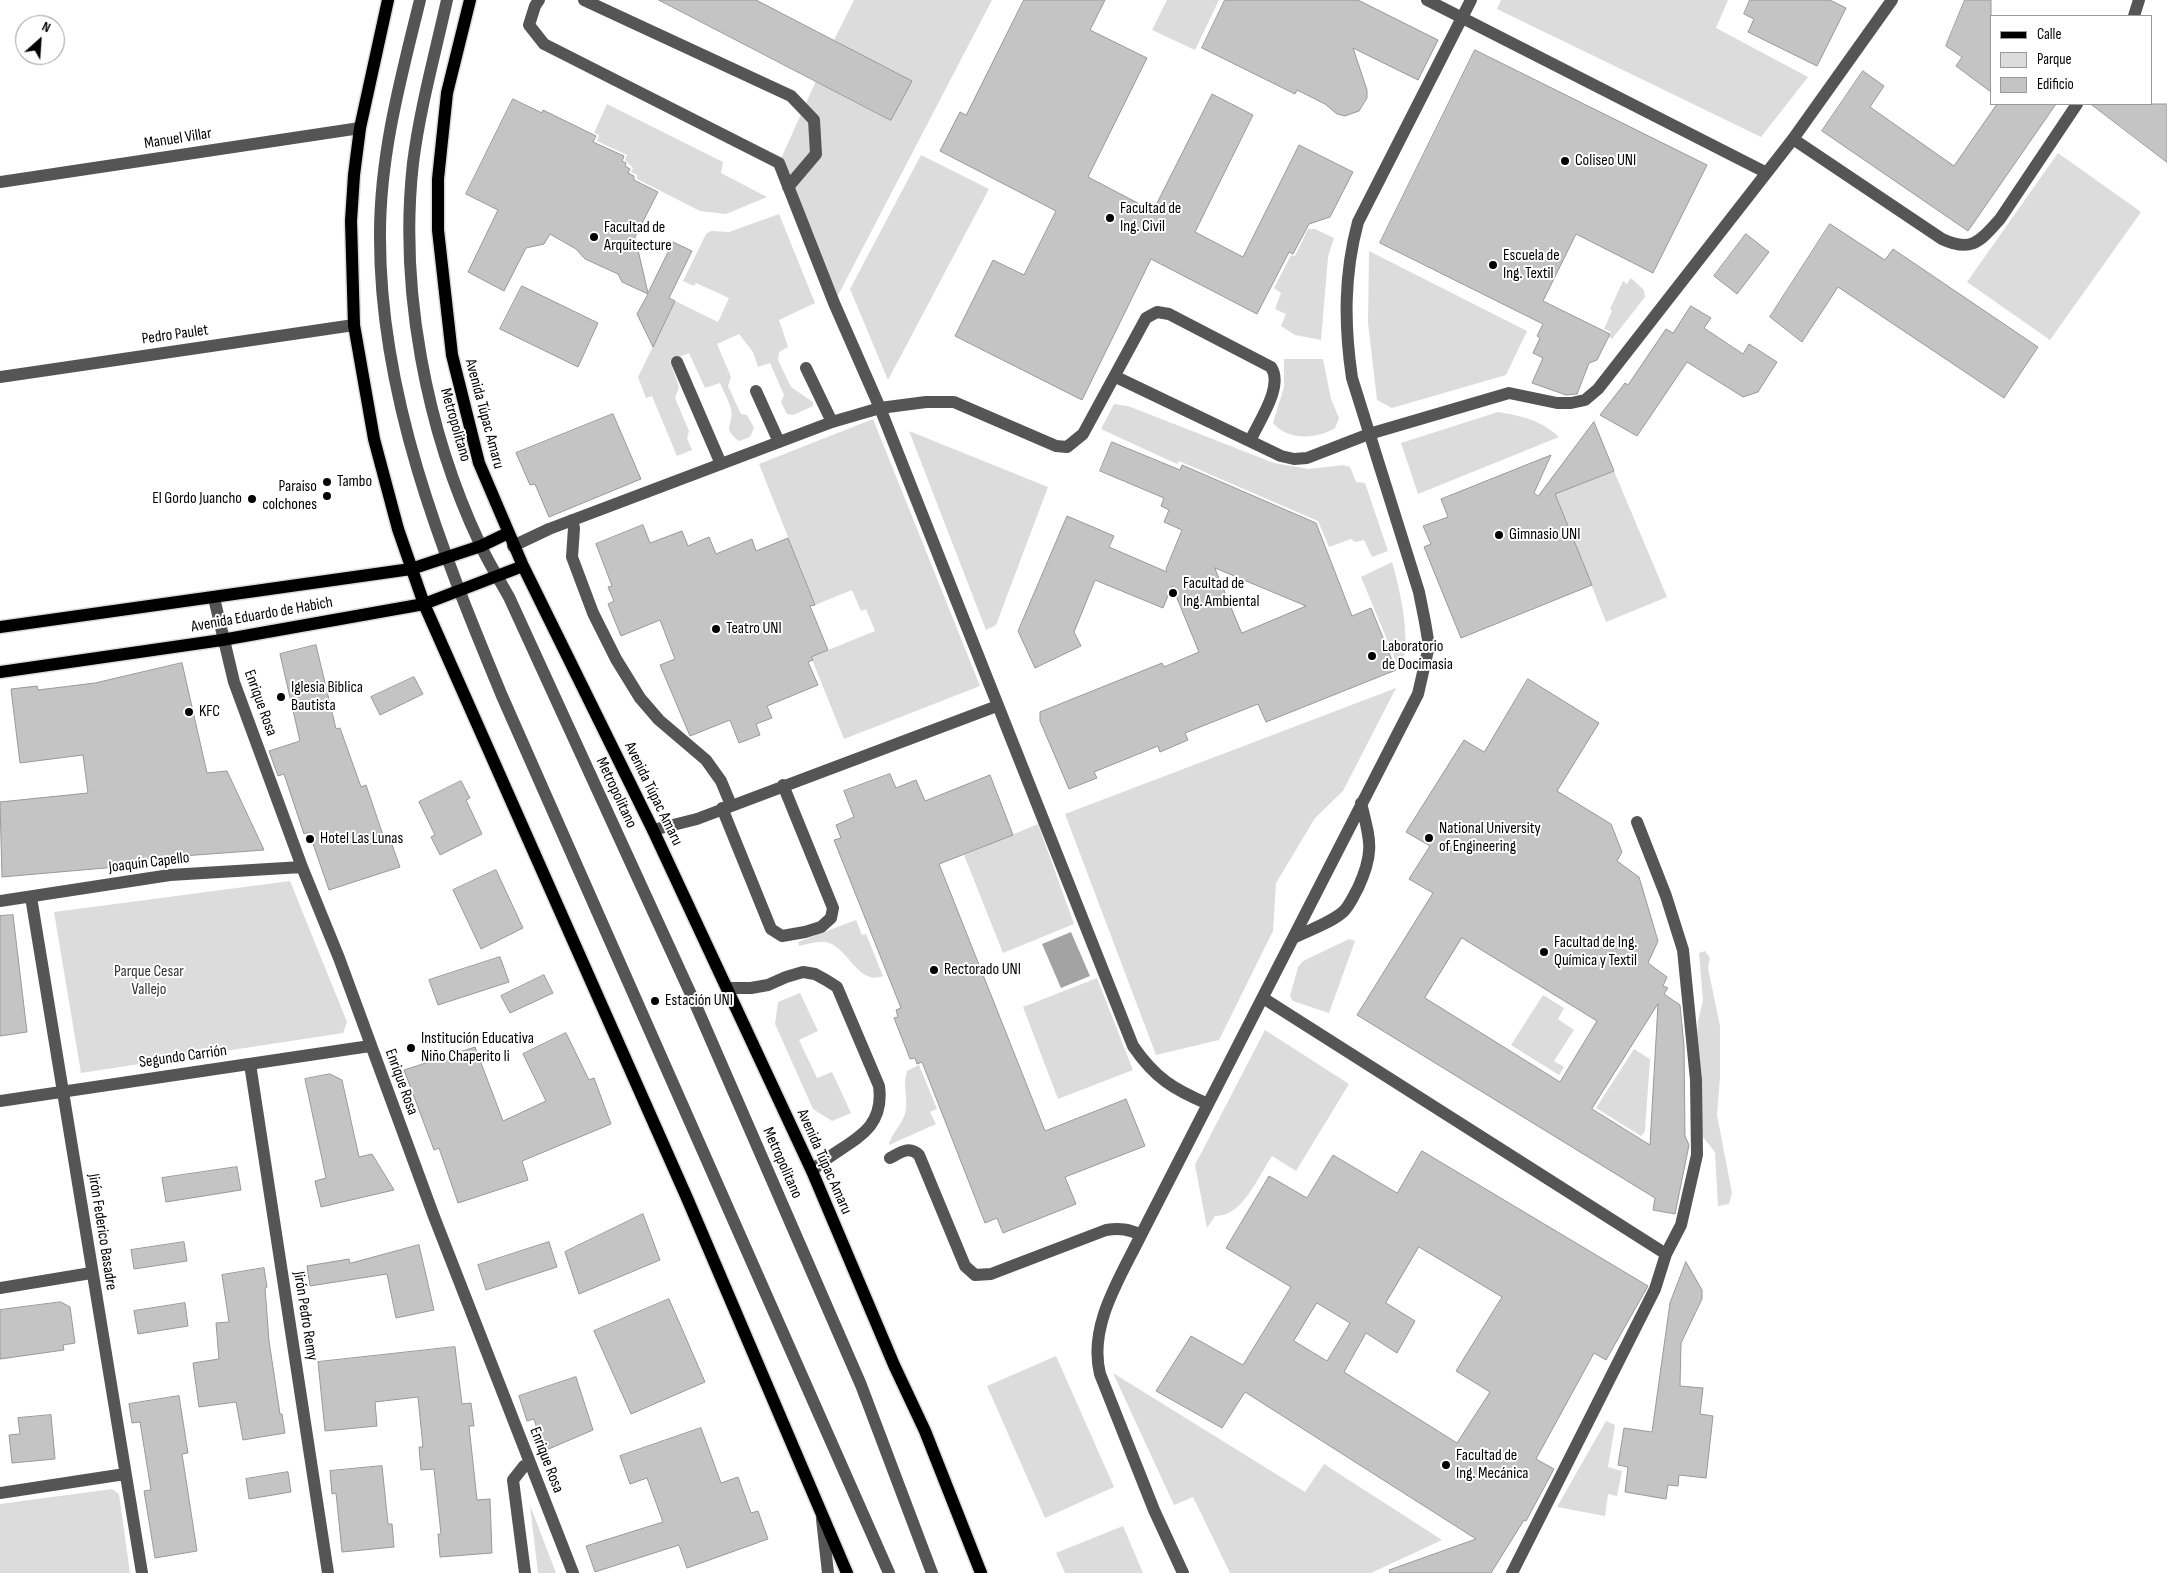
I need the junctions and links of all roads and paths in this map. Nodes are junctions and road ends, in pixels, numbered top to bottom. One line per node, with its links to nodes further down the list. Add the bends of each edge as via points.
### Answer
1 (388, 0): 14 (main road)
2 (420, 0): 35 (street, via 391,115 380,234 382,287 390,354 403,416)
3 (447, 0): 33 (street, Metropolitano, via 420,117 413,164 410,254 416,322 428,391 452,472)
4 (470, 0): 32 (main road, Avenida Túpac Amaru, via 447,93 438,179 438,230 452,355 471,439)
5 (539, 0): 18 (street, via 529,25 544,44 779,162)
6 (584, 0): 18 (street, via 791,96 814,120 816,154)
7 (1427, 0): 12 (street)
8 (1471, 0): 12 (street)
9 (1892, 0): 15 (street)
10 (2139, 0): 11 (street)
11 (2134, 15)
12 (1462, 17): 16 (street); 27 (street, via 1358,222 1350,254 1347,349)
13 (2076, 105): 15 (street, via 2000,219 1970,246 1942,239)
14 (360, 128): 17 (street, Manuel Villar); 19 (main road, via 352,221)
15 (1793, 139): 16 (street)
16 (1765, 172): 27 (street, via 1598,389 1585,400 1557,403 1509,393)
17 (0, 182)
18 (788, 187): 25 (street)
19 (354, 325): 22 (street, Pedro Paulet); 37 (main road, via 374,439)
20 (677, 362): 30 (street)
21 (806, 368): 26 (street)
22 (0, 377)
23 (1116, 377): 25 (street, via 1083,434 1067,447 1056,446 954,402); 28 (street); 28 (street, via 1146,318 1157,312 1169,314 1266,363 1275,372 1275,390)
24 (756, 391): 29 (street)
25 (880, 408): 26 (street); 45 (street)
26 (832, 422): 29 (street)
27 (1369, 434): 28 (street, via 1307,458 1294,459); 47 (street, via 1419,592 1429,646 1418,694)
28 (1250, 441)
29 (779, 442): 30 (street)
30 (720, 464): 31 (street)
31 (572, 520): 34 (street); 48 (street, via 572,557 593,613 616,659 640,698 659,720 706,760 721,782)
32 (508, 533): 33 (main road, Avenida Eduardo de Habich); 34 (main road, Avenida Túpac Amaru)
33 (481, 546): 35 (main road, Avenida Eduardo de Habich); 38 (street, Metropolitano)
34 (513, 546): 36 (main road, Avenida Túpac Amaru)
35 (448, 557): 37 (main road, Avenida Eduardo de Habich); 39 (street)
36 (523, 566): 38 (main road, Avenida Eduardo de Habich); 50 (main road, Avenida Túpac Amaru)
37 (411, 570): 40 (main road, Avenida Eduardo de Habich); 41 (main road)
38 (498, 576): 39 (main road, Avenida Eduardo de Habich); 79 (street, Metropolitano, via 694,1001 826,1303 861,1385)
39 (460, 592): 41 (main road, Avenida Eduardo de Habich); 78 (street, via 506,704)
40 (214, 598): 42 (main road, Avenida Eduardo de Habich); 43 (street, Enrique Rosa)
41 (424, 604): 43 (main road, Avenida Eduardo de Habich); 71 (main road)
42 (0, 627)
43 (222, 640): 44 (main road, Avenida Eduardo de Habich); 51 (street, Enrique Rosa, via 234,682)
44 (0, 672)
45 (997, 706): 46 (street); 61 (street, via 1133,1046 1148,1068 1166,1083)
46 (783, 785): 48 (street); 48 (street, via 833,908 831,918 821,927 782,936 771,929)
47 (1361, 802): 54 (street); 54 (street, via 1370,854 1354,896 1336,917)
48 (726, 806): 50 (street, via 697,819)
49 (1637, 822): 65 (street, via 1683,950 1696,1080 1697,1155 1682,1226)
50 (653, 830): 55 (main road, Avenida Túpac Amaru)
51 (302, 867): 52 (street, Joaquín Capello, via 170,875); 57 (street, Enrique Rosa, via 340,958)
52 (31, 896): 53 (street, Joaquín Capello); 59 (street, Jirón Federico Basadre)
53 (0, 901)
54 (1293, 938): 56 (street)
55 (728, 988): 63 (main road, Avenida Túpac Amaru); 63 (street, via 768,985 803,972 815,974 836,987 879,1086 881,1100 875,1120 865,1134 827,1156)
56 (1263, 998): 61 (street); 65 (street)
57 (370, 1046): 58 (street, Segundo Carrión); 68 (street, Enrique Rosa)
58 (250, 1064): 59 (street, Segundo Carrión); 73 (street, Jirón Pedro Remy)
59 (64, 1090): 60 (street, Segundo Carrión); 66 (street, Jirón Federico Basadre)
60 (0, 1101)
61 (1208, 1104): 64 (street)
62 (890, 1158): 64 (street, via 908,1149 919,1155 965,1266 976,1274 991,1274 1106,1230 1118,1228)
63 (812, 1170): 80 (main road, Avenida Túpac Amaru, via 925,1431)
64 (1141, 1235): 81 (street, via 1102,1321 1096,1358 1154,1510)
65 (1666, 1254): 82 (street, via 1655,1289)
66 (91, 1273): 67 (street); 69 (street, Jirón Federico Basadre)
67 (0, 1288)
68 (530, 1465): 74 (street, via 524,1466 513,1480); 75 (street, Enrique Rosa)
69 (126, 1474): 70 (street); 72 (street, Jirón Federico Basadre)
70 (0, 1493)
71 (821, 1509): 76 (street); 77 (main road)
72 (142, 1573)
73 (328, 1573)
74 (525, 1573)
75 (573, 1573)
76 (828, 1573)
77 (847, 1573)
78 (889, 1573)
79 (932, 1573)
80 (980, 1573)
81 (1183, 1573)
82 (1512, 1573)

